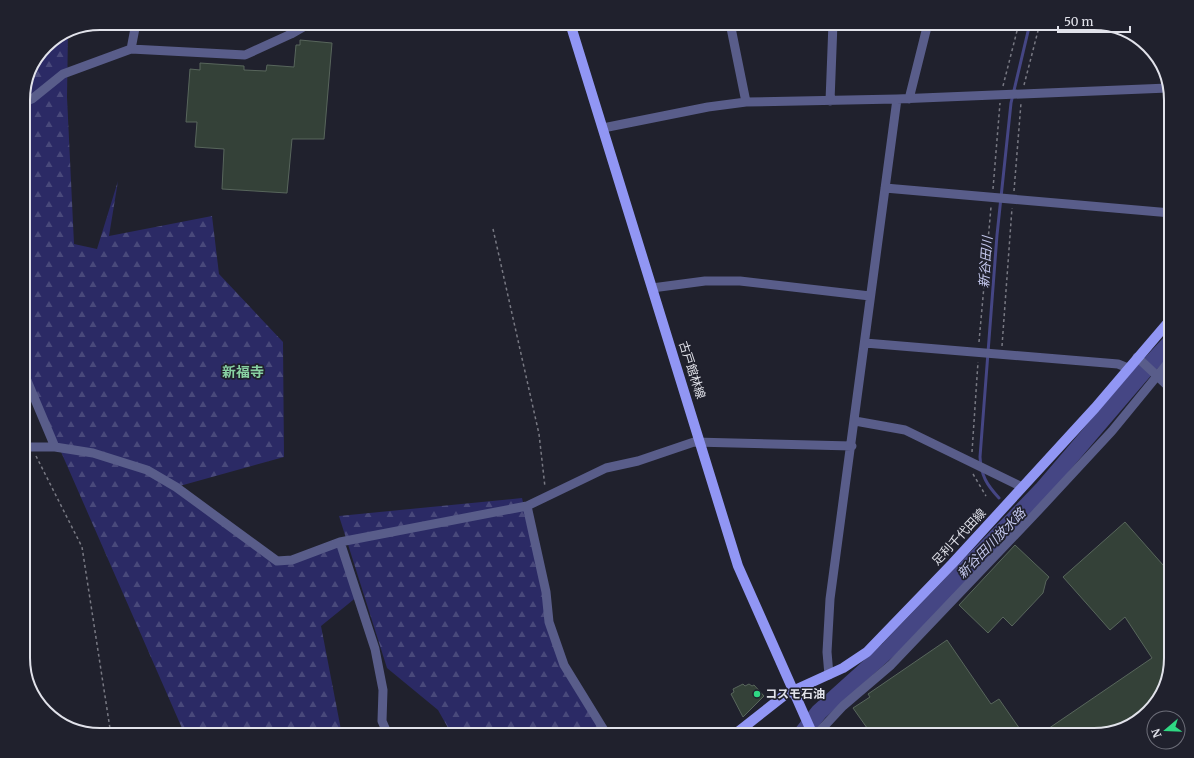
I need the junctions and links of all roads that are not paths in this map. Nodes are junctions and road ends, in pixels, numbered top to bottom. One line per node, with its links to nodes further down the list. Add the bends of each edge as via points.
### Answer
1 (135, 30): 9 (street)
2 (291, 30): 8 (street)
3 (298, 30): 8 (street)
4 (572, 30): 16 (main road, 古戸館林線)
5 (731, 30): 15 (street)
6 (833, 30): 14 (street)
7 (926, 30): 12 (street)
8 (291, 34): 9 (street, via 244,55)
9 (131, 49): 13 (street, via 63,74)
10 (1163, 88): 12 (street, via 1022,92)
11 (897, 99): 12 (street); 14 (street); 17 (street)
12 (909, 99)
13 (30, 100)
14 (830, 101): 15 (street)
15 (746, 102): 16 (street)
16 (603, 128): 19 (main road, 古戸館林線)
17 (885, 188): 18 (street); 20 (street)
18 (1164, 212)
19 (652, 288): 20 (street, via 705,281 740,281); 30 (main road, 古戸館林線)
20 (870, 296): 22 (street)
21 (1164, 329): 23 (main road, 足利千代田線)
22 (865, 343): 25 (street, via 1118,364); 29 (street)
23 (1141, 360): 25 (main road, 足利千代田線); 26 (street)
24 (1164, 366): 26 (street)
25 (1128, 368): 34 (main road, 足利千代田線)
26 (1157, 374): 27 (street); 43 (street, via 1112,432 1013,537 892,664)
27 (1164, 382)
28 (30, 388): 33 (street)
29 (855, 421): 32 (street); 34 (street, via 905,430)
30 (701, 442): 32 (street); 35 (street, via 606,468); 38 (main road, 古戸館林線, via 738,566)
31 (30, 446): 33 (street)
32 (852, 446): 37 (street, via 830,599 827,652)
33 (55, 447): 36 (street, via 93,452 147,470 277,561 292,560)
34 (1022, 487): 37 (main road, 足利千代田線, via 867,652)
35 (527, 506): 36 (street); 40 (street, via 546,592 549,622 564,665)
36 (340, 542): 39 (street, via 375,649 383,690 382,721)
37 (829, 675): 38 (main road, 足利千代田線)
38 (794, 690): 41 (main road, 足利千代田線, via 777,700); 42 (main road, 古戸館林線)
39 (385, 728)
40 (603, 728)
41 (743, 728)
42 (811, 728)
43 (821, 728)

